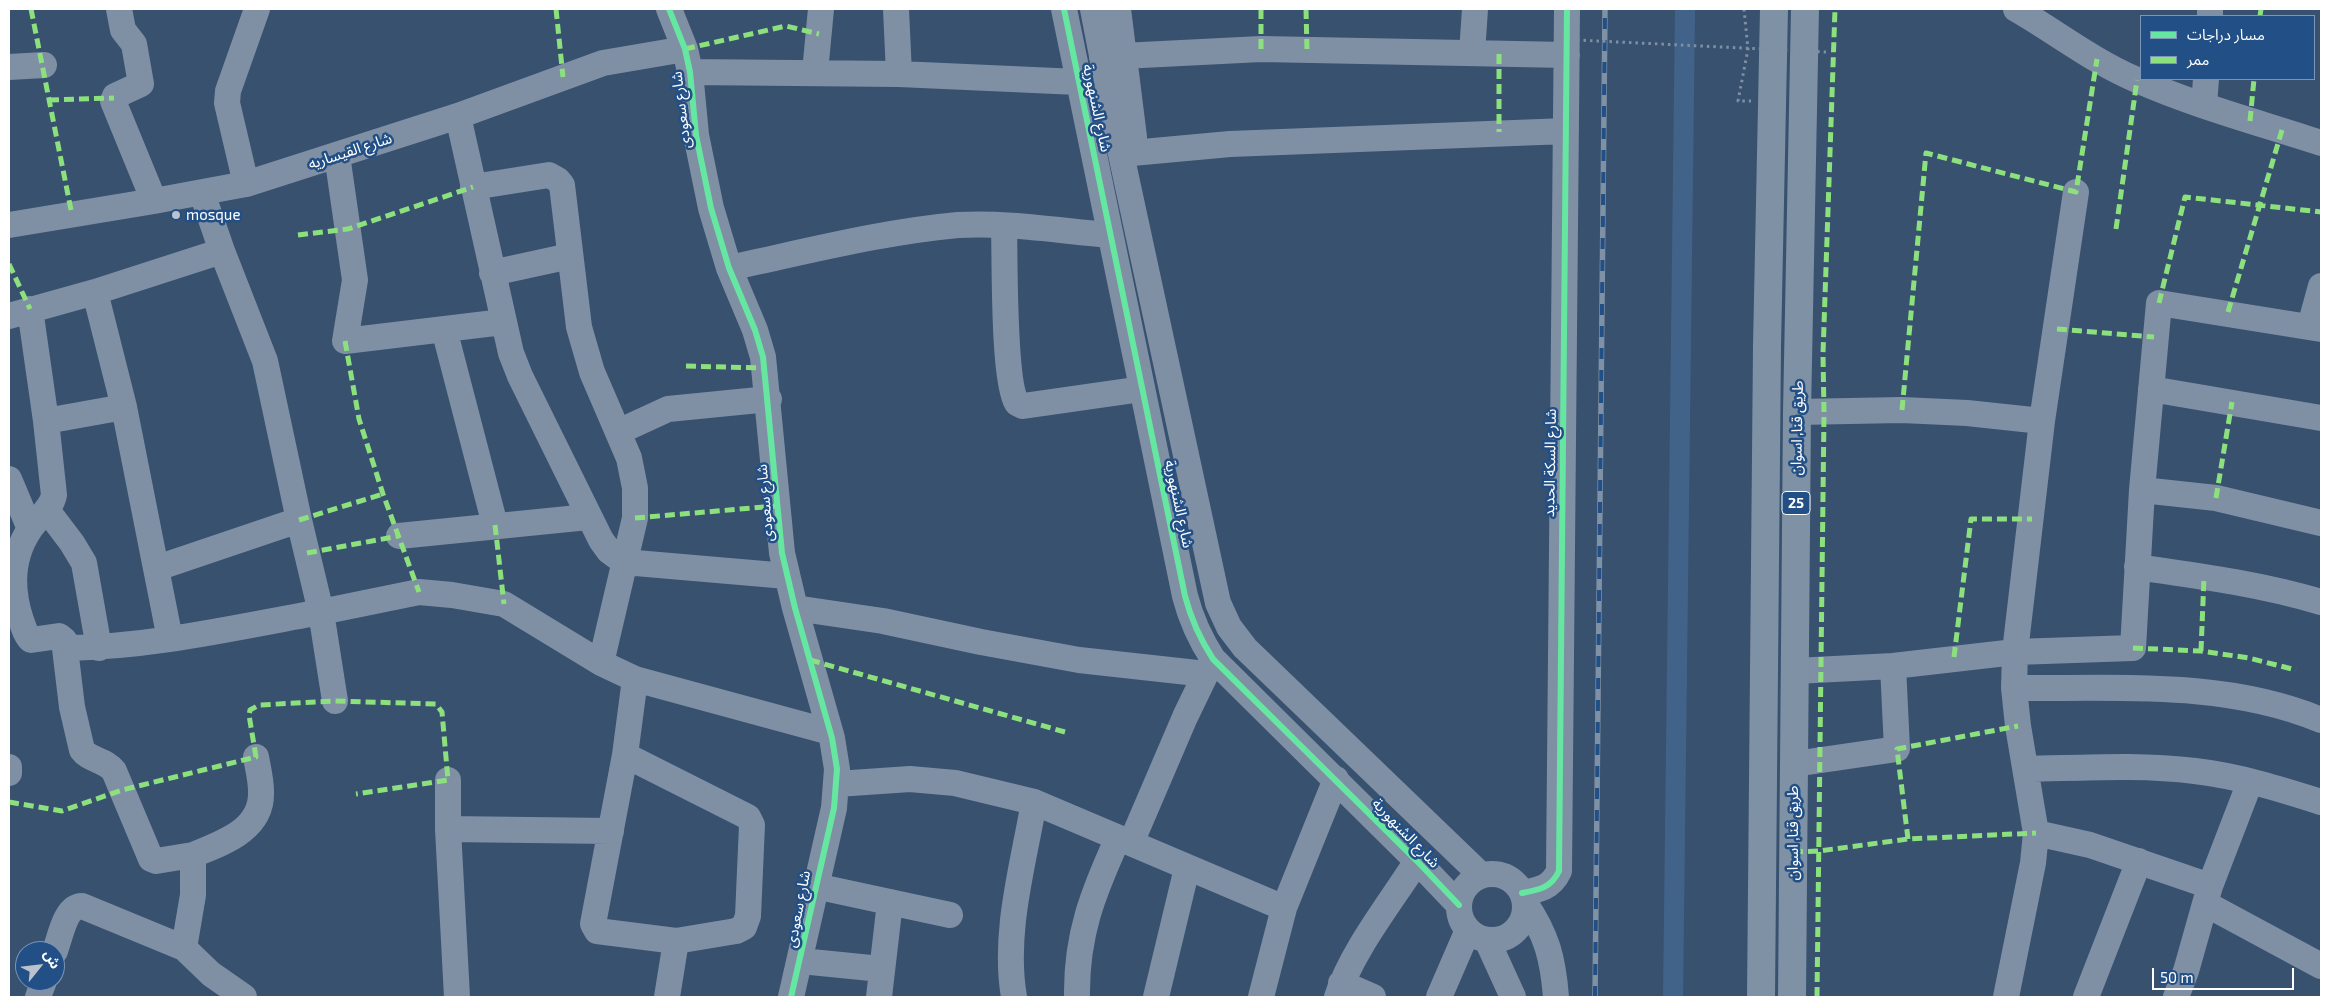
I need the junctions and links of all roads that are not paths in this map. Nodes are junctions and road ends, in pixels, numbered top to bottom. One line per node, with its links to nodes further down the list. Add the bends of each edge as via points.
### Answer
1 (257, 9): 30 (street, via 228,91 227,103)
2 (669, 9): 17 (street, شارع سعودى)
3 (821, 9): 20 (street)
4 (896, 9): 21 (street)
5 (1064, 9): 23 (street, شارع الشنهورية)
6 (1093, 9): 16 (street, شارع الشنهورية)
7 (1118, 9): 16 (street)
8 (1474, 9): 15 (street)
9 (1567, 9): 14 (street, شارع السكة الحديد)
10 (1774, 9): 136 (highway, طريق قنا, اسوان / 25)
11 (1805, 9): 52 (highway, طريق قنا, اسوان / 25)
12 (2016, 9): 24 (street, via 2137,80)
13 (126, 10): 34 (street, via 123,30 134,44 141,84 115,96 113,101)
14 (1572, 48): 15 (street); 26 (street, شارع السكة الحديد)
15 (1472, 53): 16 (street, via 1261,49)
16 (1112, 56): 28 (street, شارع الشنهورية)
17 (687, 61): 20 (street, شارع القيساريه); 25 (street, شارع القيساريه, via 603,63); 40 (street, شارع سعودى, via 701,169)
18 (44, 65): 19 (street)
19 (9, 67)
20 (815, 72): 21 (street, شارع القيساريه)
21 (900, 74): 23 (street, شارع القيساريه)
22 (2206, 80): 24 (street)
23 (1078, 82): 37 (street, شارع الشنهورية)
24 (2204, 104): 27 (street)
25 (458, 116): 29 (street, شارع القيساريه); 31 (street)
26 (1566, 131): 28 (street, via 1230,144); 110 (street, شارع السكة الحديد, via 1559,871 1548,886)
27 (2321, 143)
28 (1128, 153): 107 (street, شارع الشنهورية, via 1212,578 1218,603 1229,627 1245,648)
29 (337, 155): 30 (street, شارع القيساريه); 47 (street, via 355,280 345,341)
30 (246, 184): 32 (street, شارع القيساريه)
31 (473, 187): 39 (street, via 553,176 563,191); 41 (street)
32 (202, 192): 34 (street, شارع القيساريه); 38 (street)
33 (2076, 192): 55 (street)
34 (154, 201): 35 (street, شارع القيساريه)
35 (9, 225)
36 (1004, 226): 37 (street); 40 (street, via 960,225 920,230); 48 (street, via 1008,348 1012,394 1016,403 1023,406)
37 (1110, 235): 48 (street, شارع الشنهورية)
38 (222, 251): 43 (street); 61 (street, via 265,362)
39 (570, 256): 41 (street); 56 (street, via 579,327 592,372)
40 (729, 268): 50 (street, شارع سعودى, via 755,330)
41 (492, 273): 45 (street)
42 (2321, 286): 46 (street)
43 (95, 292): 44 (street); 51 (street)
44 (19, 313): 54 (street)
45 (503, 322): 47 (street); 60 (street, via 520,376)
46 (2316, 327): 49 (street, via 2159,303)
47 (444, 329): 63 (street)
48 (1142, 389): 79 (street, شارع الشنهورية, via 1185,596)
49 (2152, 389): 53 (street); 58 (street)
50 (769, 399): 56 (street, via 668,409); 69 (street, شارع سعودى, via 778,522)
51 (124, 407): 54 (street); 68 (street)
52 (1797, 412): 55 (street, via 1902,410 1967,413); 81 (highway, طريق قنا, اسوان / 25)
53 (2321, 418)
54 (46, 420): 59 (street, via 54,494)
55 (2042, 422): 77 (street)
56 (618, 432): 66 (street, via 635,488 635,518)
57 (9, 479): 64 (street)
58 (2142, 490): 62 (street, via 2216,498); 67 (street)
59 (47, 510): 64 (street); 76 (street, via 84,563)
60 (588, 517): 63 (street); 66 (street, via 605,545)
61 (299, 520): 68 (street); 73 (street)
62 (2321, 523)
63 (495, 525): 65 (street)
64 (30, 529): 71 (street, via 16,561)
65 (399, 536)
66 (624, 562): 69 (street); 78 (street)
67 (2137, 567): 70 (street, via 2243,582); 77 (street, via 2133,648)
68 (157, 568): 74 (street)
69 (787, 576): 72 (street, شارع سعودى)
70 (2321, 602)
71 (13, 608): 75 (street, via 31,640 59,636)
72 (795, 608): 79 (street, via 883,621 1079,660); 86 (street, شارع سعودى)
73 (321, 612): 74 (street); 78 (street, via 419,592 504,604); 84 (street)
74 (170, 639): 76 (street)
75 (67, 648): 76 (street); 103 (street, via 72,707 84,754 114,771 151,859 156,862)
76 (99, 648)
77 (2015, 652): 80 (street); 83 (street)
78 (601, 664): 82 (street)
79 (1209, 666): 93 (street, شارع الشنهورية); 102 (street)
80 (1893, 666): 81 (street); 89 (street, via 1898,749)
81 (1795, 671): 89 (highway, طريق قنا, اسوان / 25)
82 (635, 680): 86 (street); 87 (street)
83 (2014, 688): 85 (street, via 2189,690 2246,697); 91 (street)
84 (336, 701)
85 (2321, 720)
86 (830, 732): 96 (street, شارع سعودى)
87 (625, 755): 100 (street); 117 (street, via 739,811 748,817 752,825 748,916 744,927)
88 (256, 756): 103 (street, via 261,792 260,808 254,819 230,840)
89 (1794, 764): 137 (highway, طريق قنا, اسوان / 25)
90 (9, 767): 92 (street)
91 (2026, 769): 95 (street, via 2136,767 2195,771); 101 (street)
92 (9, 773)
93 (1336, 779): 104 (street, شارع الشنهورية); 113 (street)
94 (448, 780): 99 (street)
95 (2250, 782): 98 (street); 109 (street)
96 (837, 784): 97 (street, via 910,779 955,783); 108 (street, شارع سعودى)
97 (1034, 802): 102 (street); 128 (street, via 1012,933 1010,969)
98 (2321, 802)
99 (448, 829): 100 (street); 124 (street)
100 (611, 831): 117 (street, via 593,924 597,930)
101 (2036, 833): 105 (street, via 2090,845); 138 (street, via 2034,863)
102 (1125, 840): 106 (street); 129 (street, via 1096,888 1084,926 1076,964)
103 (193, 855): 118 (street, via 193,895)
104 (1417, 861): 112 (street, شارع الشنهورية); 122 (street)
105 (2139, 861): 109 (street); 139 (street)
106 (1188, 868): 113 (street); 130 (street)
107 (1481, 875): 110 (street, via 1500,875 1517,885); 112 (street, via 1463,890)
108 (814, 886): 111 (street); 119 (street, شارع سعودى)
109 (2208, 895): 120 (street); 140 (street)
110 (1523, 898): 115 (street, via 1521,922 1515,931 1502,938); 135 (street, via 1552,957)
111 (890, 902): 114 (street); 121 (street)
112 (1459, 905): 115 (street, via 1459,914)
113 (1284, 908): 131 (street)
114 (950, 915)
115 (1477, 935): 133 (street); 134 (street)
116 (59, 941): 118 (street, via 70,912 76,906 82,906)
117 (676, 941): 125 (street)
118 (184, 948): 123 (street, via 211,974)
119 (801, 961): 121 (street); 126 (street, شارع سعودى)
120 (2321, 966)
121 (881, 969): 127 (street)
122 (1339, 990): 132 (street)
123 (244, 997)
124 (457, 997)
125 (667, 997)
126 (792, 997)
127 (878, 997)
128 (1014, 997)
129 (1077, 997)
130 (1156, 997)
131 (1261, 997)
132 (1374, 997)
133 (1439, 997)
134 (1513, 997)
135 (1556, 997)
136 (1761, 997)
137 (1792, 997)
138 (2006, 997)
139 (2086, 997)
140 (2176, 997)

